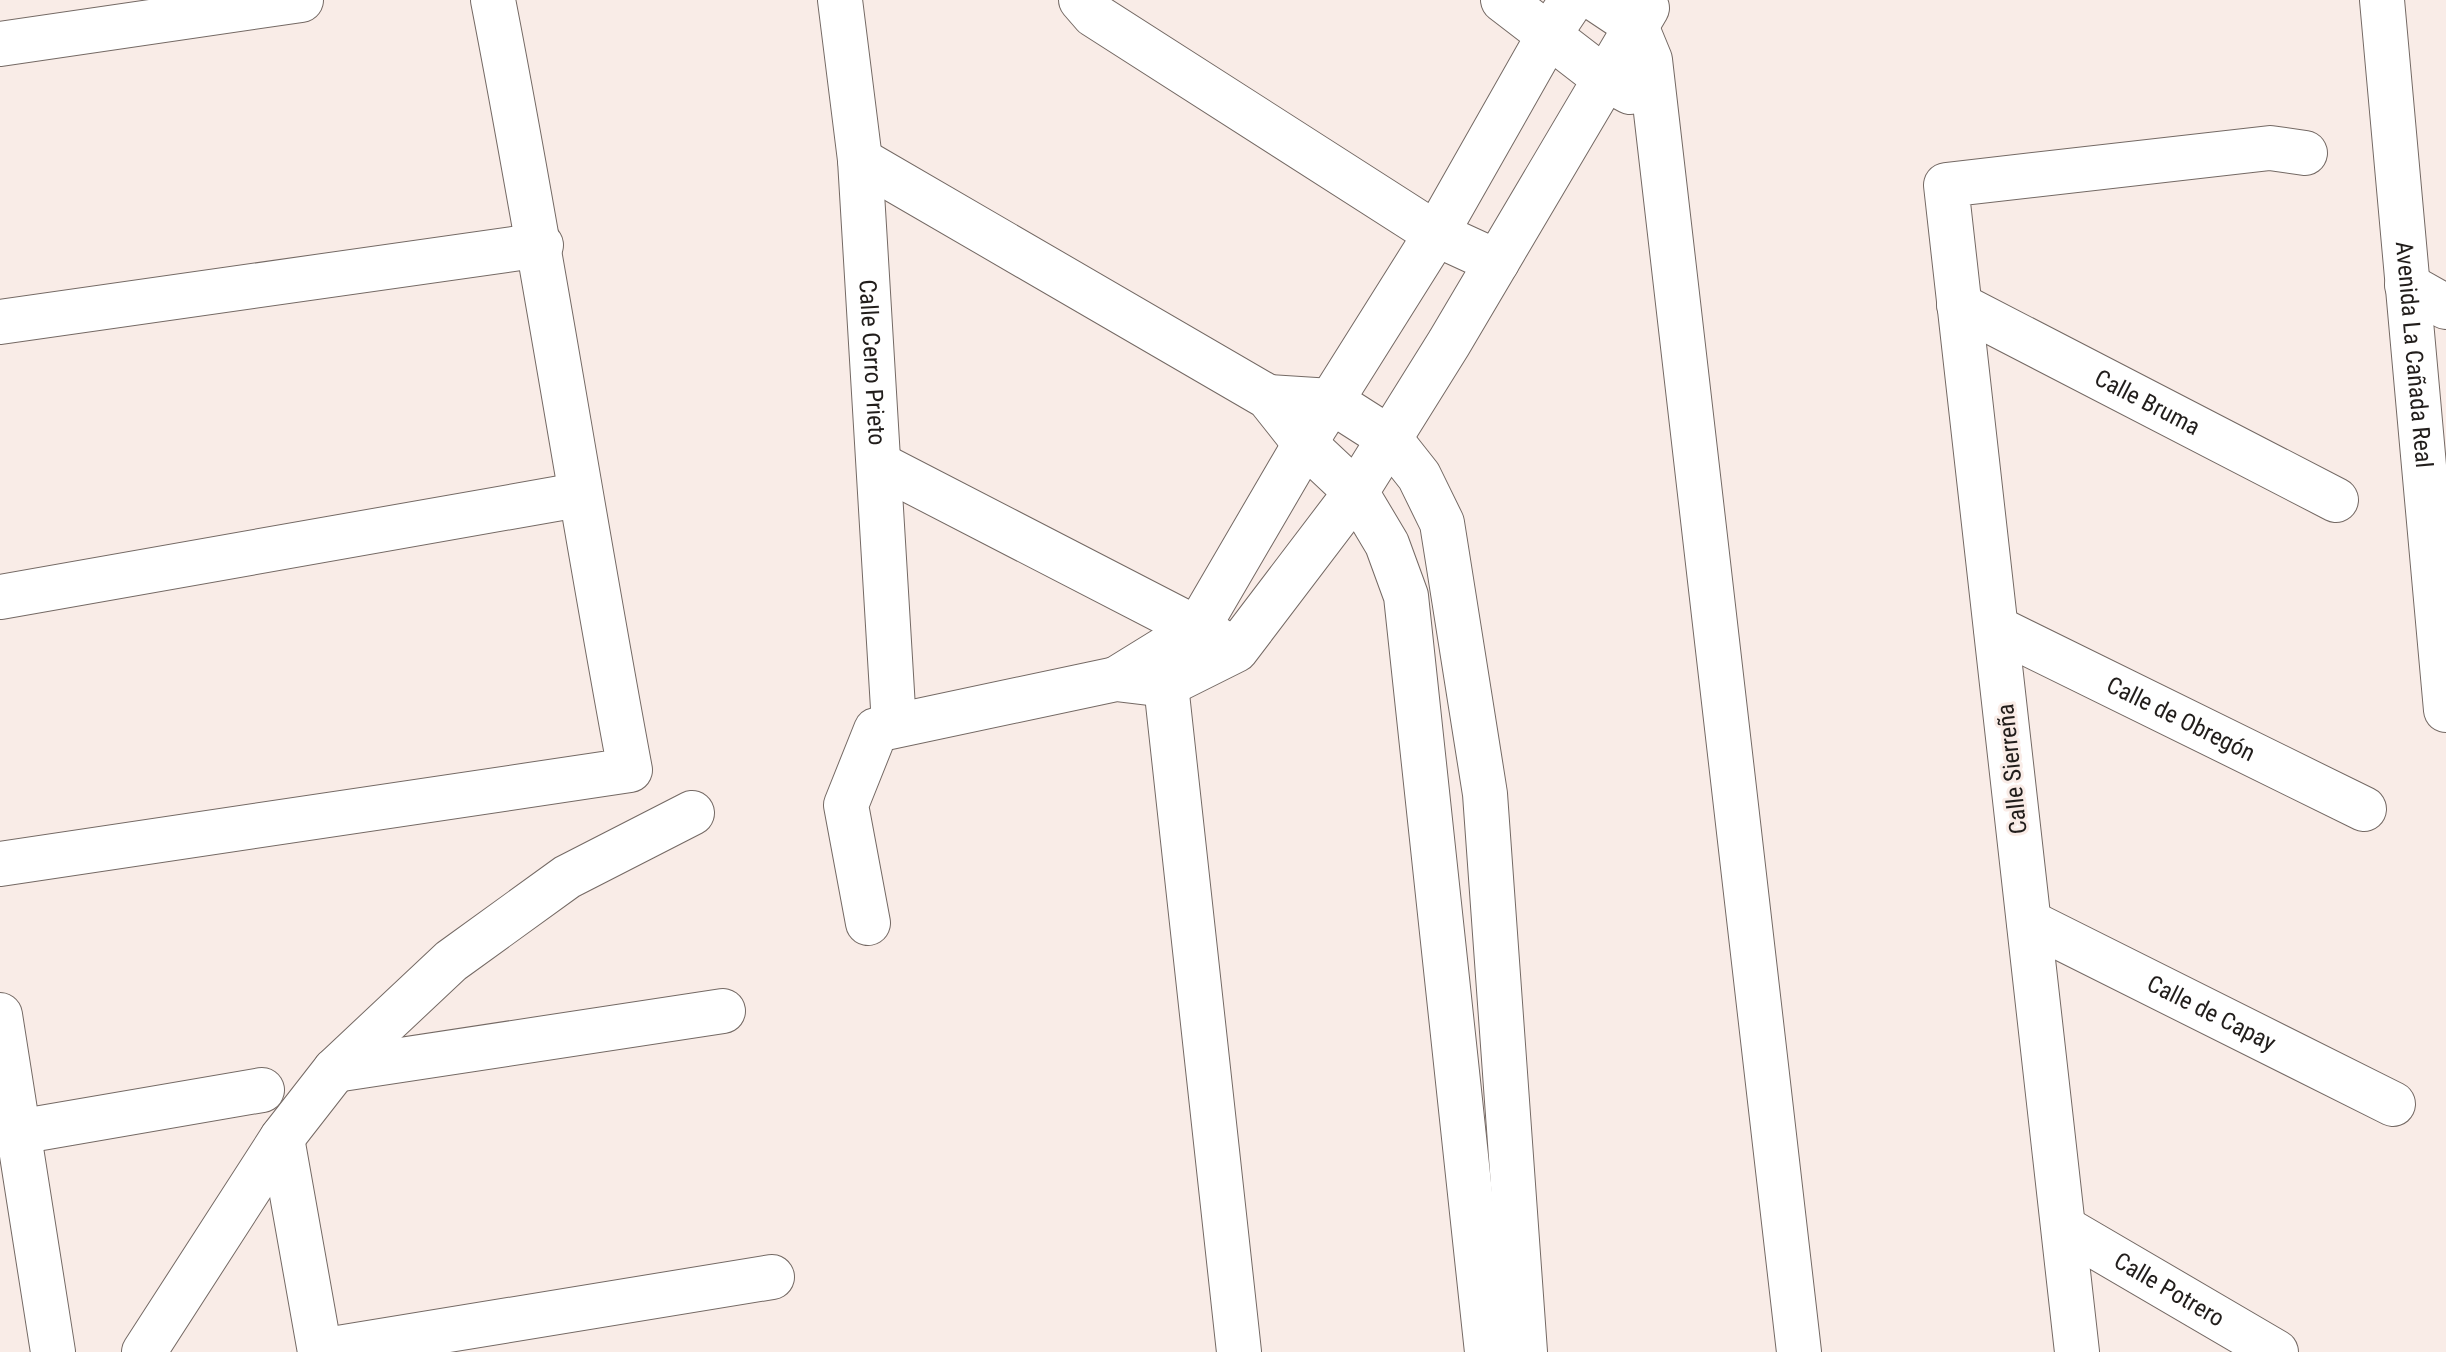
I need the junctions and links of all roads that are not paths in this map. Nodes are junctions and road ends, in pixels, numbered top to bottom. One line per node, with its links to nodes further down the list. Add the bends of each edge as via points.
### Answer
1 (301, 0): 10 (street)
2 (493, 0): 16 (street)
3 (840, 0): 14 (street, Calle Cerro Prieto)
4 (1081, 0): 15 (street, via 1094,15)
5 (1503, 0): 9 (street)
6 (1597, 0): 8 (street)
7 (2382, 0): 18 (street, Avenida La Cañada Real)
8 (1644, 13): 11 (street); 12 (street)
9 (1561, 16): 11 (street); 15 (street)
10 (0, 44)
11 (1604, 78): 12 (street); 17 (street)
12 (1654, 106): 57 (street)
13 (2305, 153): 19 (street, Calle Sierreña, via 2270,148 1946,185)
14 (860, 160): 22 (street); 26 (street, Calle Cerro Prieto)
15 (1436, 234): 17 (street); 23 (street)
16 (541, 245): 21 (street); 28 (street)
17 (1497, 262): 24 (street)
18 (2427, 284): 20 (street); 35 (street, Avenida La Cañada Real)
19 (1959, 305): 29 (street, Calle Bruma); 31 (street, Calle Sierreña)
20 (2446, 307)
21 (0, 322)
22 (1268, 397): 23 (street); 25 (street)
23 (1331, 401): 24 (street); 25 (street)
24 (1389, 438): 27 (street); 56 (street, via 1419,476 1442,523 1485,794)
25 (1306, 445): 27 (street); 32 (street)
26 (880, 465): 32 (street); 36 (street, Calle Cerro Prieto)
27 (1356, 492): 33 (street); 55 (street, via 1387,544 1406,596)
28 (578, 495): 30 (street); 39 (street, via 630,770)
29 (2336, 500)
30 (0, 597)
31 (1996, 628): 37 (street, Calle de Obregón); 40 (street, Calle Sierreña)
32 (1197, 629): 33 (street); 34 (street)
33 (1236, 650): 34 (street)
34 (1144, 674): 36 (street); 54 (street)
35 (2446, 710)
36 (894, 725): 41 (street, via 876,730 846,805)
37 (2364, 809)
38 (692, 813): 44 (street, via 567,877 451,961)
39 (0, 864)
40 (2029, 922): 46 (street, Calle de Capay); 49 (street, Calle Sierreña)
41 (868, 923)
42 (723, 1011): 44 (street)
43 (0, 1015): 47 (street)
44 (335, 1070): 48 (street)
45 (262, 1090): 47 (street)
46 (2393, 1104)
47 (18, 1132): 52 (street)
48 (282, 1138): 51 (street); 53 (street)
49 (2064, 1228): 58 (street, Calle Sierreña); 59 (street, Calle Potrero)
50 (772, 1277): 51 (street)
51 (320, 1351)
52 (53, 1352)
53 (144, 1352)
54 (1239, 1352)
55 (1487, 1352)
56 (1525, 1352)
57 (1799, 1352)
58 (2077, 1352)
59 (2276, 1352)

